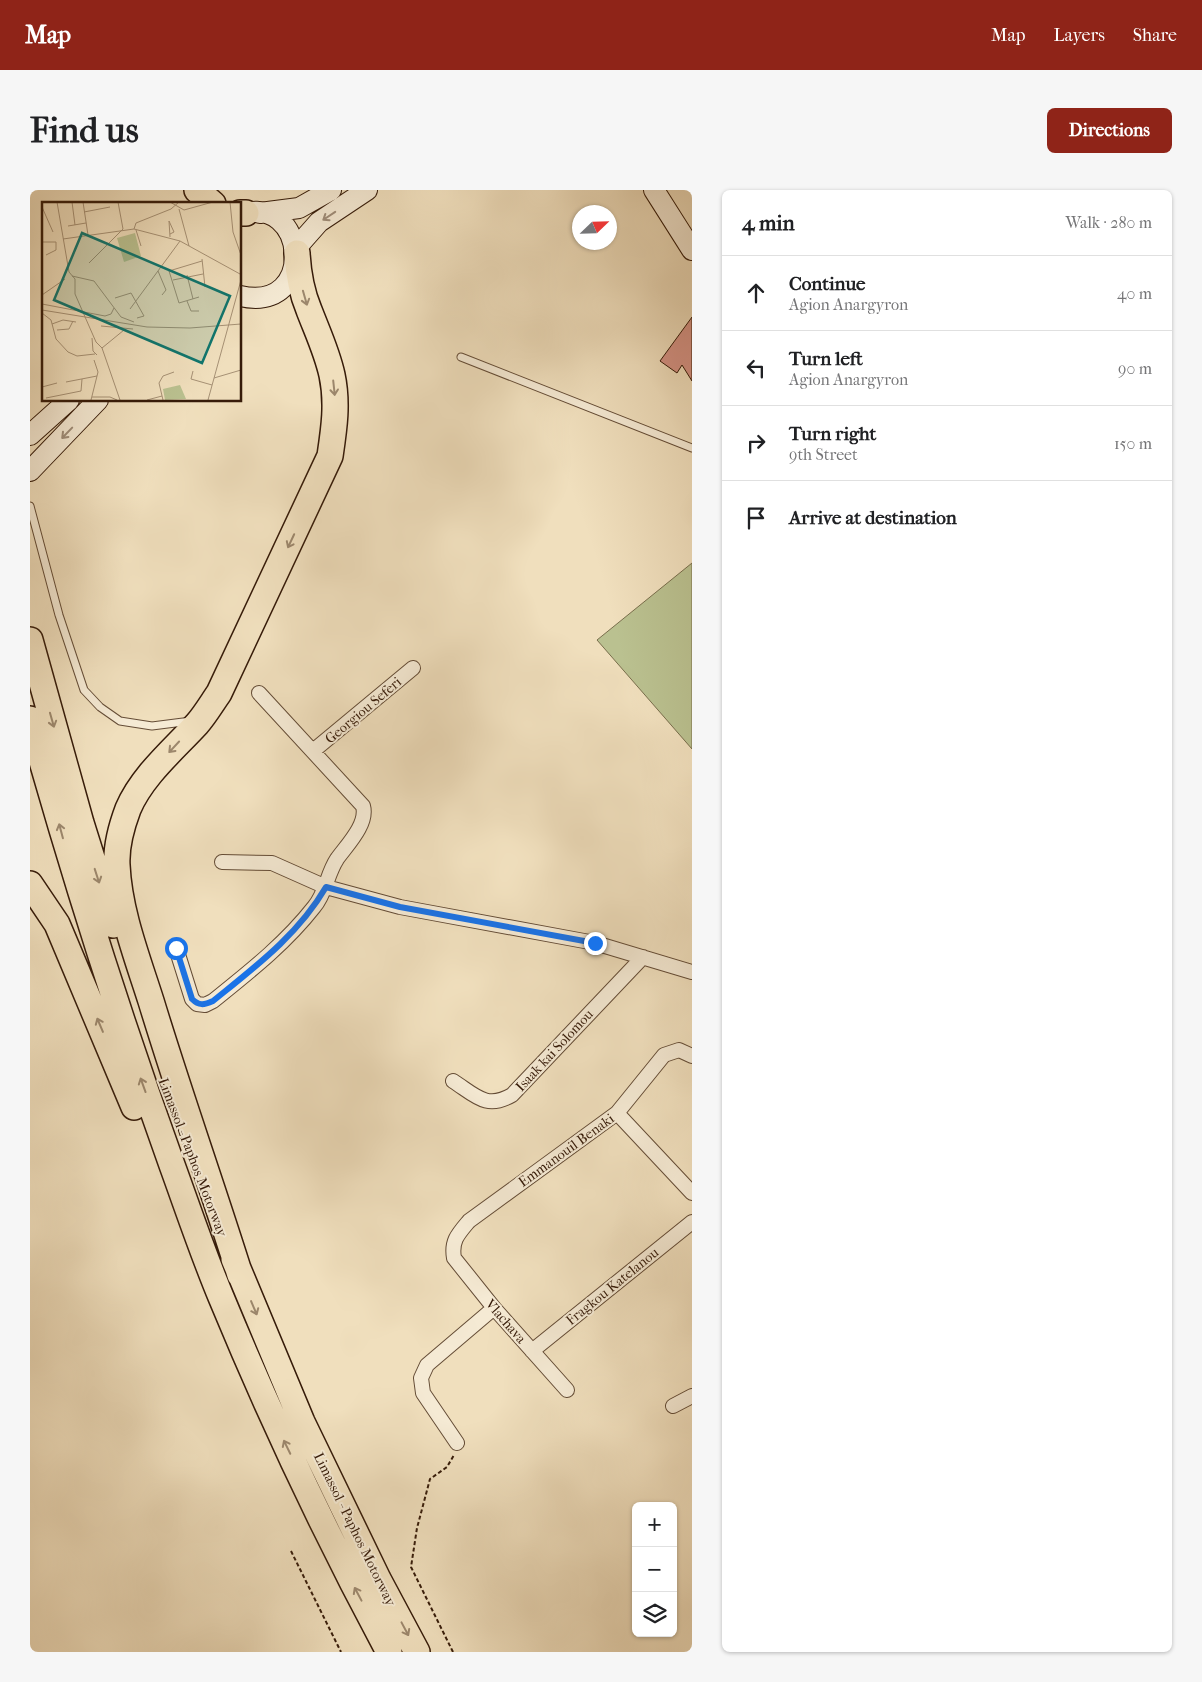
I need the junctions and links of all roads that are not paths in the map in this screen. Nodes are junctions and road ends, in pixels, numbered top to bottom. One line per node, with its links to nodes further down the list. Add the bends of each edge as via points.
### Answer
1 (197, 190): 5 (highway)
2 (331, 190): 6 (main road, via 299,208)
3 (367, 190): 7 (main road, one-way to 7, via 319,222)
4 (654, 190): 8 (main road)
5 (212, 202)
6 (246, 214): 7 (main road, via 273,217 292,235)
7 (296, 250): 9 (main road, via 292,276 275,293 264,297); 21 (highway, one-way to 21, via 308,308 332,376 336,414 330,456 219,693)
8 (692, 250)
9 (241, 296)
10 (461, 357): 14 (lane)
11 (68, 401): 13 (main road)
12 (97, 401): 15 (main road, one-way to 15)
13 (30, 435)
14 (692, 448)
15 (33, 468)
16 (30, 506): 21 (lane, via 59,615 84,690 120,721 152,726)
17 (30, 640): 35 (highway, Limassol - Paphos Motorway, one-way to 35, via 80,823 158,1068)
18 (413, 668): 22 (street, Georgiou Seferi)
19 (259, 692): 22 (street)
20 (30, 719): 36 (highway, Limassol - Paphos Motorway, one-way to 20, via 134,1061 64,841)
21 (198, 722): 35 (highway, one-way to 35, via 136,794 120,836 117,863 120,894 130,933)
22 (313, 752): 25 (street, via 363,806 365,814 332,867)
23 (222, 862): 25 (street, via 272,863)
24 (30, 884): 36 (highway, one-way to 24, via 168,1191 57,924)
25 (326, 887): 26 (street, via 315,906 275,951 213,1001 197,1004 192,999); 27 (street, via 400,907 595,943)
26 (176, 948)
27 (643, 957): 28 (street); 30 (street, Isaak kai Solomou, via 512,1095 499,1102 487,1102)
28 (692, 972)
29 (692, 1056): 31 (street, Emmanouil Benaki, via 679,1050 664,1055)
30 (453, 1081)
31 (617, 1113): 32 (street); 34 (street, Emmanouil Benaki, via 469,1221 455,1237)
32 (692, 1193)
33 (692, 1222): 38 (street, Fragkou Katelanou)
34 (452, 1248): 37 (street, Vlachava, via 454,1258)
35 (240, 1275): 44 (highway, Limassol - Paphos Motorway, one-way to 44, via 302,1422)
36 (220, 1295): 43 (highway, Limassol - Paphos Motorway, one-way to 36, via 279,1431)
37 (494, 1308): 38 (street, Vlachava); 42 (street, via 427,1364 420,1378 423,1393)
38 (532, 1351): 39 (street, Vlachava)
39 (567, 1390)
40 (692, 1396): 41 (street)
41 (673, 1406)
42 (457, 1442)
43 (389, 1652)
44 (417, 1652)

